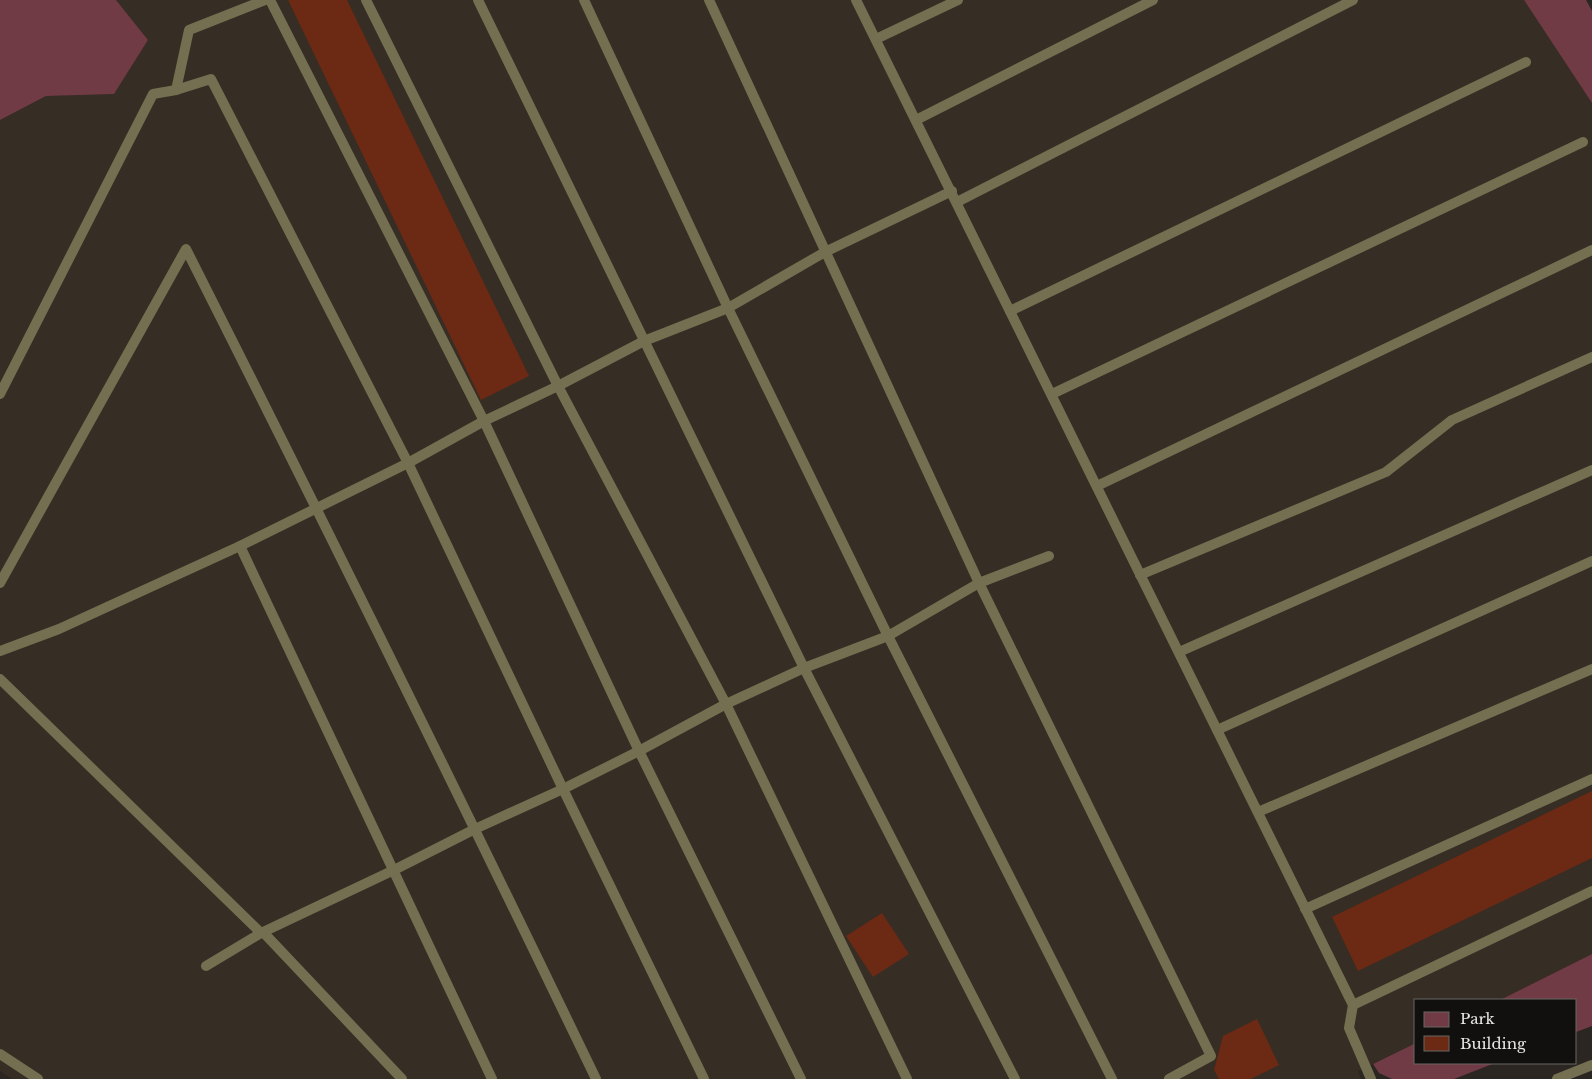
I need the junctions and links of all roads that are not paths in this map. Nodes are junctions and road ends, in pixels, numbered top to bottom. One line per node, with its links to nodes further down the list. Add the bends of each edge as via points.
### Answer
1 (265, 0): 13 (lane, via 189,30)
2 (270, 0): 27 (lane)
3 (366, 0): 24 (lane)
4 (478, 0): 22 (lane)
5 (584, 0): 20 (lane)
6 (709, 0): 19 (lane)
7 (856, 0): 11 (lane)
8 (958, 0): 11 (lane)
9 (1153, 0): 14 (lane)
10 (1353, 0): 17 (lane)
11 (876, 39): 14 (lane)
12 (1526, 62): 21 (lane)
13 (176, 90): 25 (lane, via 153,94); 28 (lane, via 211,79)
14 (916, 120): 16 (lane)
15 (1583, 142): 26 (lane)
16 (952, 192): 17 (lane); 19 (lane)
17 (957, 202): 21 (lane)
18 (1592, 250): 30 (lane)
19 (825, 252): 20 (lane); 37 (lane)
20 (728, 308): 22 (lane); 38 (lane)
21 (1010, 310): 26 (lane)
22 (644, 341): 24 (lane); 41 (lane)
23 (1592, 357): 35 (lane, via 1452,420 1386,472)
24 (558, 386): 27 (lane); 44 (lane)
25 (0, 394)
26 (1052, 394): 30 (lane)
27 (484, 421): 28 (lane); 46 (lane)
28 (408, 463): 31 (lane); 48 (lane)
29 (1592, 470): 40 (lane)
30 (1097, 486): 35 (lane)
31 (317, 507): 32 (lane); 36 (lane, via 186,249); 50 (lane)
32 (240, 546): 39 (lane, via 59,629); 51 (lane)
33 (1049, 556): 37 (lane)
34 (1592, 561): 45 (lane)
35 (1140, 574): 40 (lane)
36 (0, 583)
37 (979, 583): 38 (lane); 68 (lane, via 1211,1056)
38 (888, 636): 41 (lane); 67 (lane)
39 (0, 651)
40 (1179, 652): 45 (lane)
41 (804, 668): 44 (lane); 66 (lane)
42 (1592, 669): 49 (lane)
43 (0, 679): 54 (lane)
44 (726, 704): 46 (lane); 65 (lane)
45 (1217, 730): 49 (lane)
46 (640, 751): 48 (lane); 64 (lane)
47 (1592, 778): 53 (lane)
48 (563, 789): 50 (lane); 63 (lane)
49 (1258, 812): 53 (lane)
50 (475, 829): 51 (lane); 62 (lane)
51 (394, 870): 54 (lane); 61 (lane)
52 (1592, 891): 56 (lane)
53 (1305, 909): 56 (lane)
54 (262, 933): 55 (lane); 60 (lane)
55 (206, 966)
56 (1353, 1005): 69 (lane, via 1349,1028)
57 (0, 1054): 59 (lane)
58 (1592, 1065): 70 (lane)
59 (38, 1079)
60 (402, 1079)
61 (492, 1079)
62 (596, 1079)
63 (704, 1079)
64 (801, 1079)
65 (908, 1079)
66 (1015, 1079)
67 (1112, 1079)
68 (1169, 1079)
69 (1371, 1079)
70 (1557, 1079)

